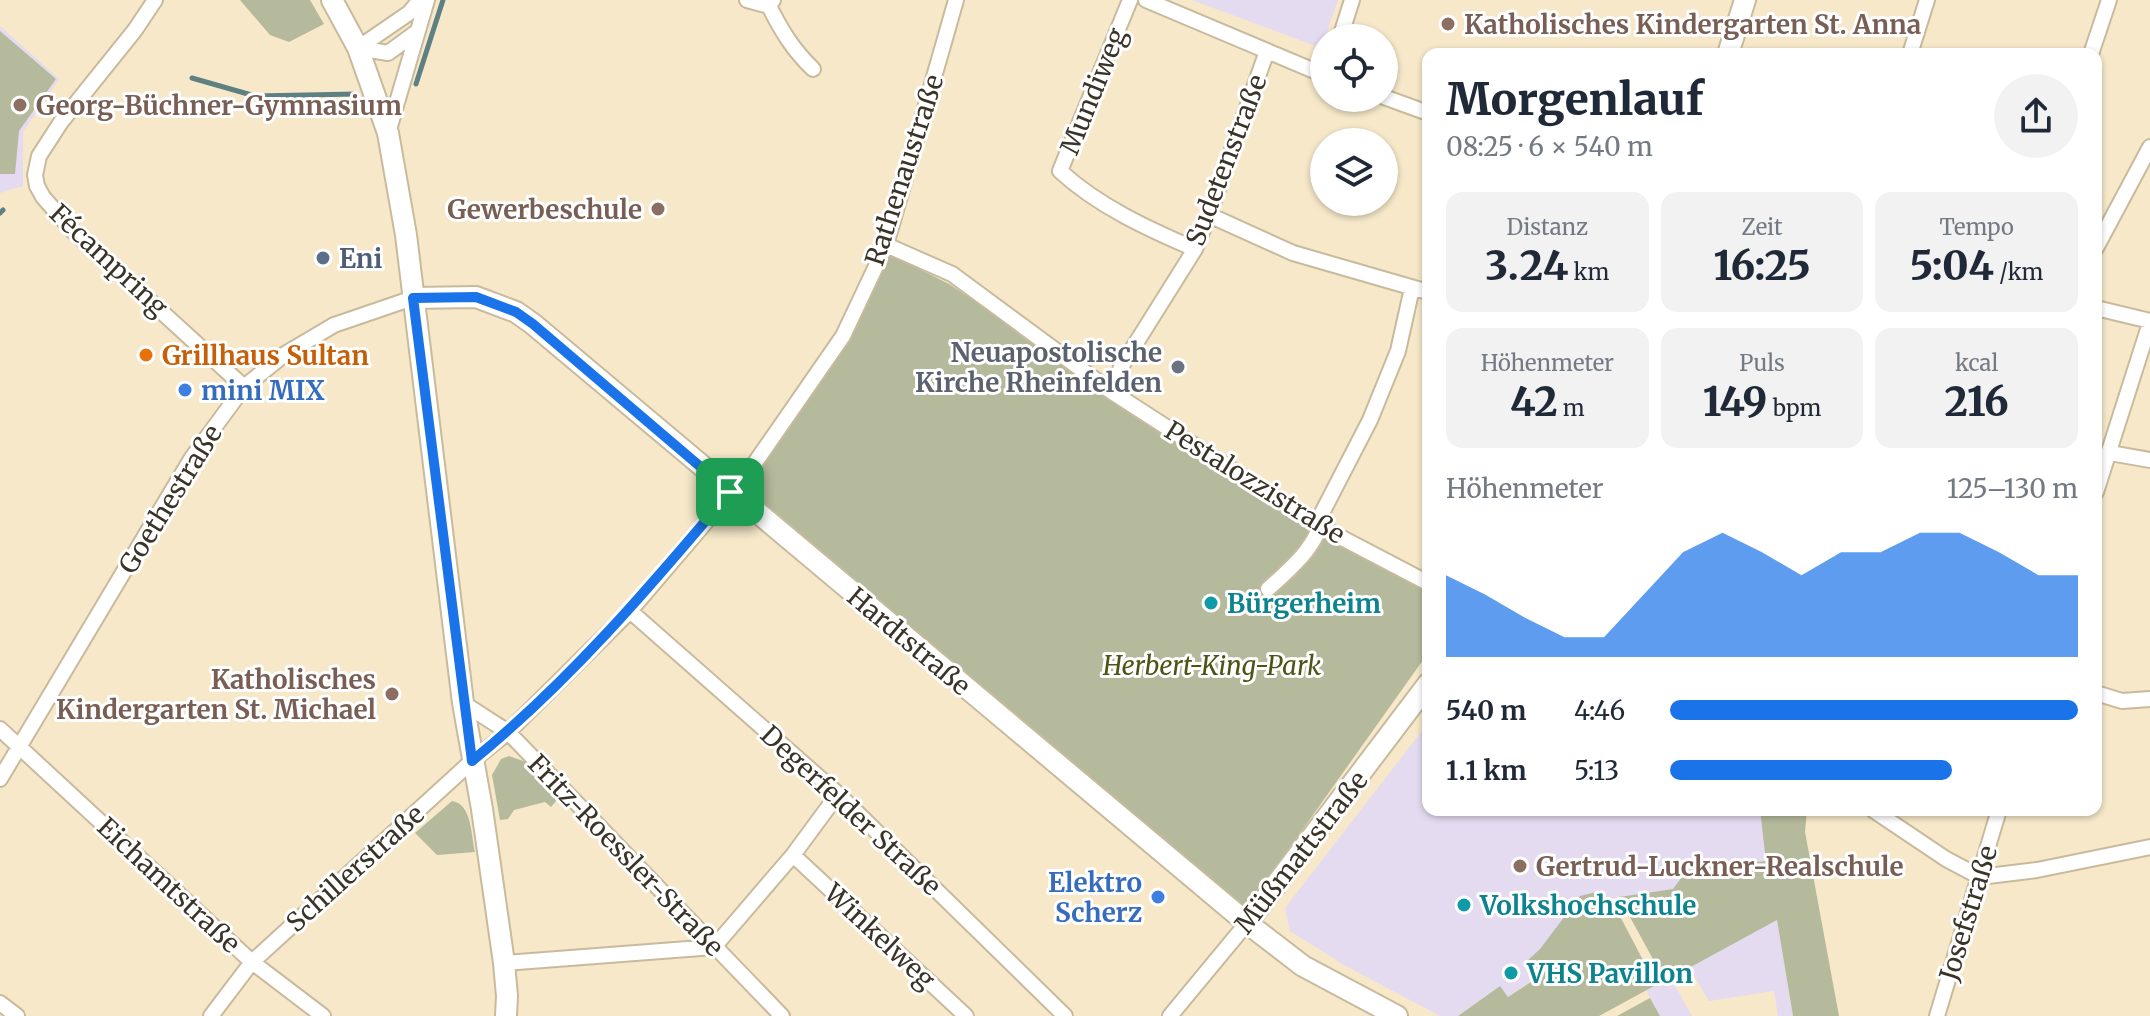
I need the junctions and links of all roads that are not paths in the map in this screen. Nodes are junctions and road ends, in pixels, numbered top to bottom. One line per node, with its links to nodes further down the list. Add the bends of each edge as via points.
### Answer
1 (155, 0): 36 (street, Fécampring, via 39,156 37,186 72,230)
2 (332, 0): 16 (street)
3 (420, 0): 16 (street)
4 (427, 0): 15 (street)
5 (747, 0): 13 (street)
6 (956, 0): 29 (street, Rathenaustraße)
7 (1130, 0): 30 (street, Mundiweg, via 1060,171 1152,231)
8 (1146, 0): 20 (street)
9 (1352, 0): 14 (street)
10 (1745, 0): 17 (street)
11 (1927, 0): 18 (street)
12 (2109, 0): 19 (street)
13 (771, 3): 21 (street, via 783,33)
14 (1344, 24)
15 (419, 30): 16 (street, via 388,53); 25 (street)
16 (358, 48): 25 (street)
17 (1730, 48)
18 (1912, 48)
19 (2093, 48)
20 (1267, 51): 22 (street); 27 (street, Sudetenstraße)
21 (813, 69)
22 (1310, 69)
23 (1398, 102): 24 (street)
24 (1422, 111)
25 (388, 133): 33 (street)
26 (2150, 147): 28 (street)
27 (1209, 215): 30 (street, Sudetenstraße); 31 (street, via 1293,253)
28 (2102, 237)
29 (886, 245): 37 (street, Pestalozzistraße, via 952,274); 41 (street, Rathenaustraße, via 843,336)
30 (1195, 249): 37 (street, Sudetenstraße, via 1121,367)
31 (1412, 288): 32 (street); 42 (street, via 1398,351 1322,513)
32 (1422, 290)
33 (413, 298): 36 (street, Goethestraße, via 334,325); 41 (street, Hardtstraße, via 476,297 516,312); 49 (street)
34 (2102, 310): 35 (street)
35 (2150, 322): 38 (street)
36 (244, 387): 52 (street, Goethestraße, via 191,459)
37 (1112, 392): 42 (street, Pestalozzistraße)
38 (2110, 453): 39 (street); 40 (street)
39 (2150, 460)
40 (2102, 475)
41 (730, 492): 45 (street, Rathenaustraße); 61 (street, Hardtstraße)
42 (1321, 527): 43 (street, Pestalozzistraße); 44 (street, via 1296,563)
43 (1422, 580)
44 (1268, 589)
45 (630, 611): 51 (street, Schillerstraße); 55 (street, Degerfelder Straße)
46 (1422, 692): 61 (street, Müßmattstraße)
47 (2102, 695): 48 (street, via 2122,701)
48 (2150, 699)
49 (463, 703): 51 (street, Fritz-Roessler-Straße); 53 (street)
50 (0, 729): 52 (street, Eichamtstraße)
51 (508, 732): 53 (street, Schillerstraße); 62 (street, Fritz-Roessler-Straße)
52 (20, 748): 54 (street, Goethestraße); 63 (street, Eichamtstraße)
53 (472, 761): 63 (street, Schillerstraße); 64 (street)
54 (0, 779)
55 (838, 794): 59 (street); 72 (street, Degerfelder Straße)
56 (1882, 816): 60 (street)
57 (1997, 816): 60 (street, Josefstraße)
58 (2150, 847): 60 (street)
59 (793, 855): 62 (street); 71 (street, Winkelweg)
60 (1980, 877): 75 (street, Josefstraße)
61 (1247, 923): 73 (street, Müßmattstraße); 74 (street, Hardtstraße, via 1303,966)
62 (714, 947): 64 (street); 70 (street, Fritz-Roessler-Straße)
63 (252, 962): 67 (street, Schillerstraße); 68 (street, Eichamtstraße)
64 (504, 963): 69 (street)
65 (0, 1003): 66 (street)
66 (17, 1016)
67 (211, 1016)
68 (323, 1016)
69 (506, 1016)
70 (782, 1016)
71 (966, 1016)
72 (1065, 1016)
73 (1170, 1016)
74 (1397, 1016)
75 (1937, 1016)

